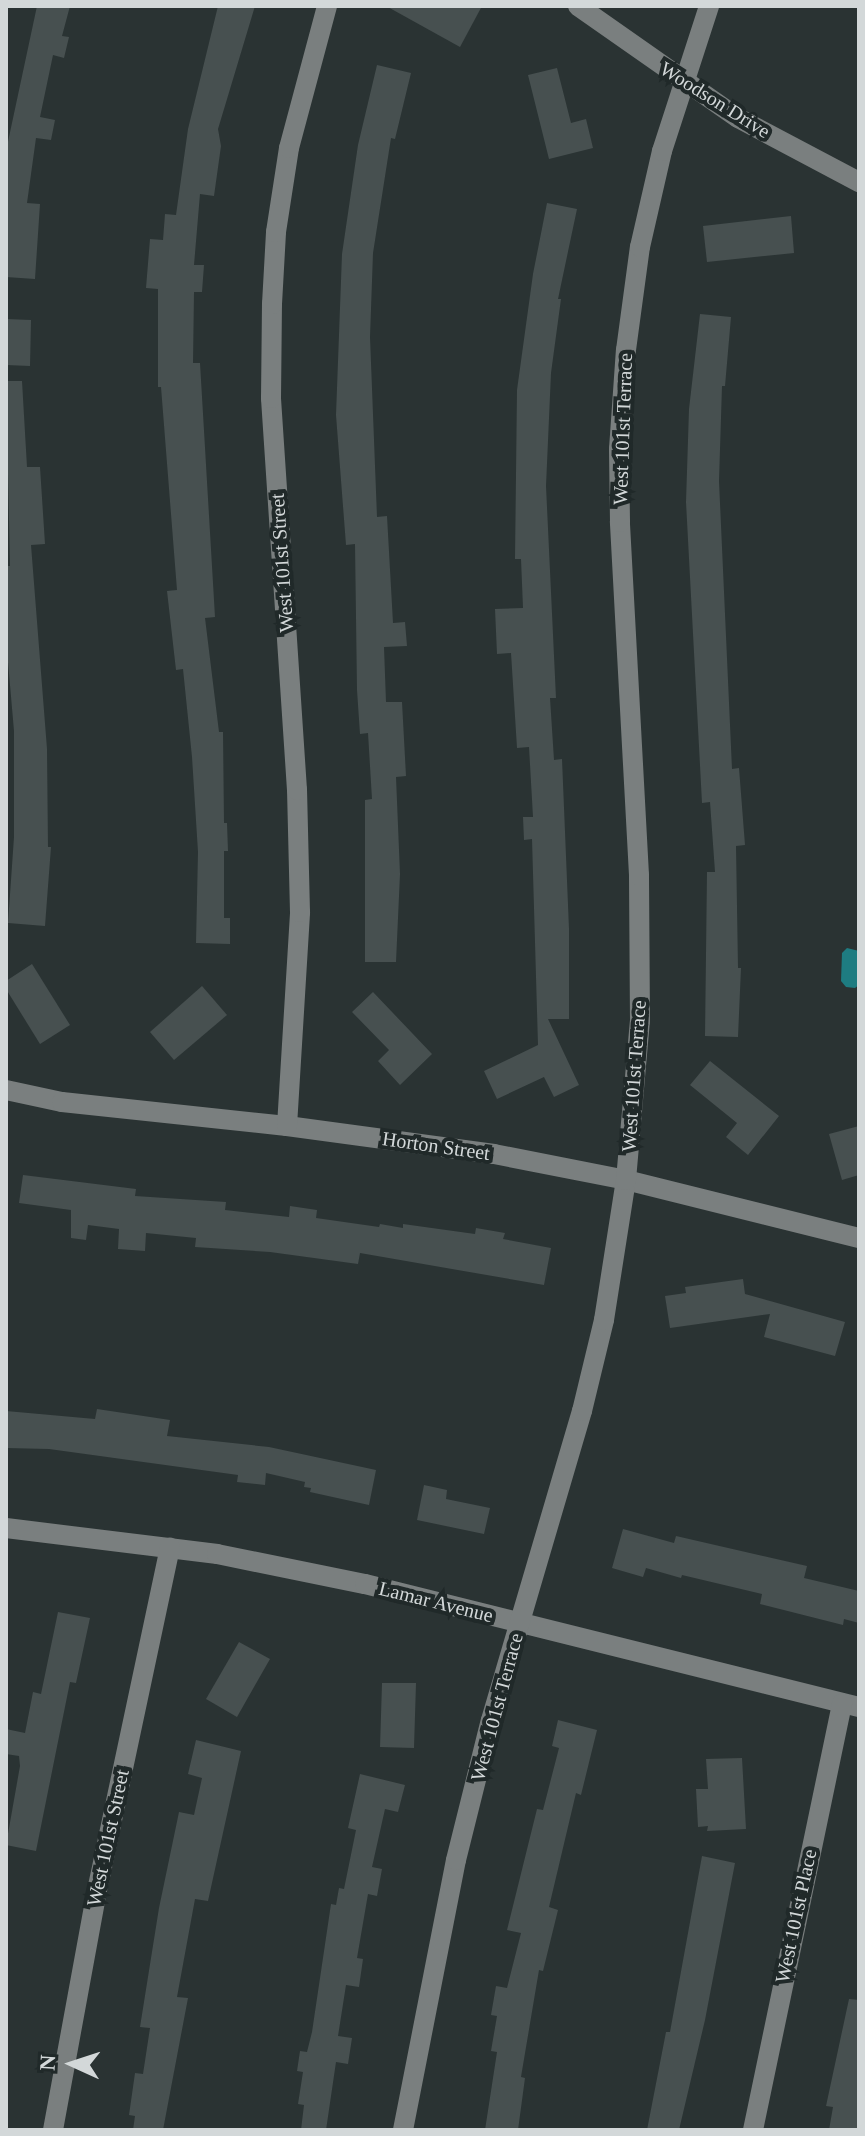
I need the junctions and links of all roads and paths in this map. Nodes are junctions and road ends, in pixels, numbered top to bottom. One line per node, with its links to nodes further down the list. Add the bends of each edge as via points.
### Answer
1 (327, 6): 7 (street, West 101st Street, via 289,148 272,304 271,398 300,912)
2 (578, 6): 4 (street, Woodson Drive)
3 (709, 6): 4 (street, West 101st Terrace)
4 (683, 82): 5 (street, Woodson Drive, via 738,118); 8 (street, West 101st Terrace, via 640,247 619,449 639,875 640,1021)
5 (859, 182)
6 (6, 1090): 7 (street, Horton Street, via 62,1102)
7 (287, 1126): 8 (street, Horton Street, via 494,1154)
8 (626, 1180): 9 (street, Horton Street); 12 (street, West 101st Terrace, via 604,1320)
9 (859, 1238)
10 (6, 1528): 11 (street, Lamar Avenue)
11 (170, 1548): 12 (street, Lamar Avenue, via 365,1584); 14 (street, West 101st Street)
12 (520, 1622): 13 (street, Lamar Avenue); 15 (street, West 101st Terrace, via 456,1860)
13 (850, 1705): 16 (street, West 101st Place)
14 (53, 2130)
15 (403, 2130)
16 (753, 2130)

